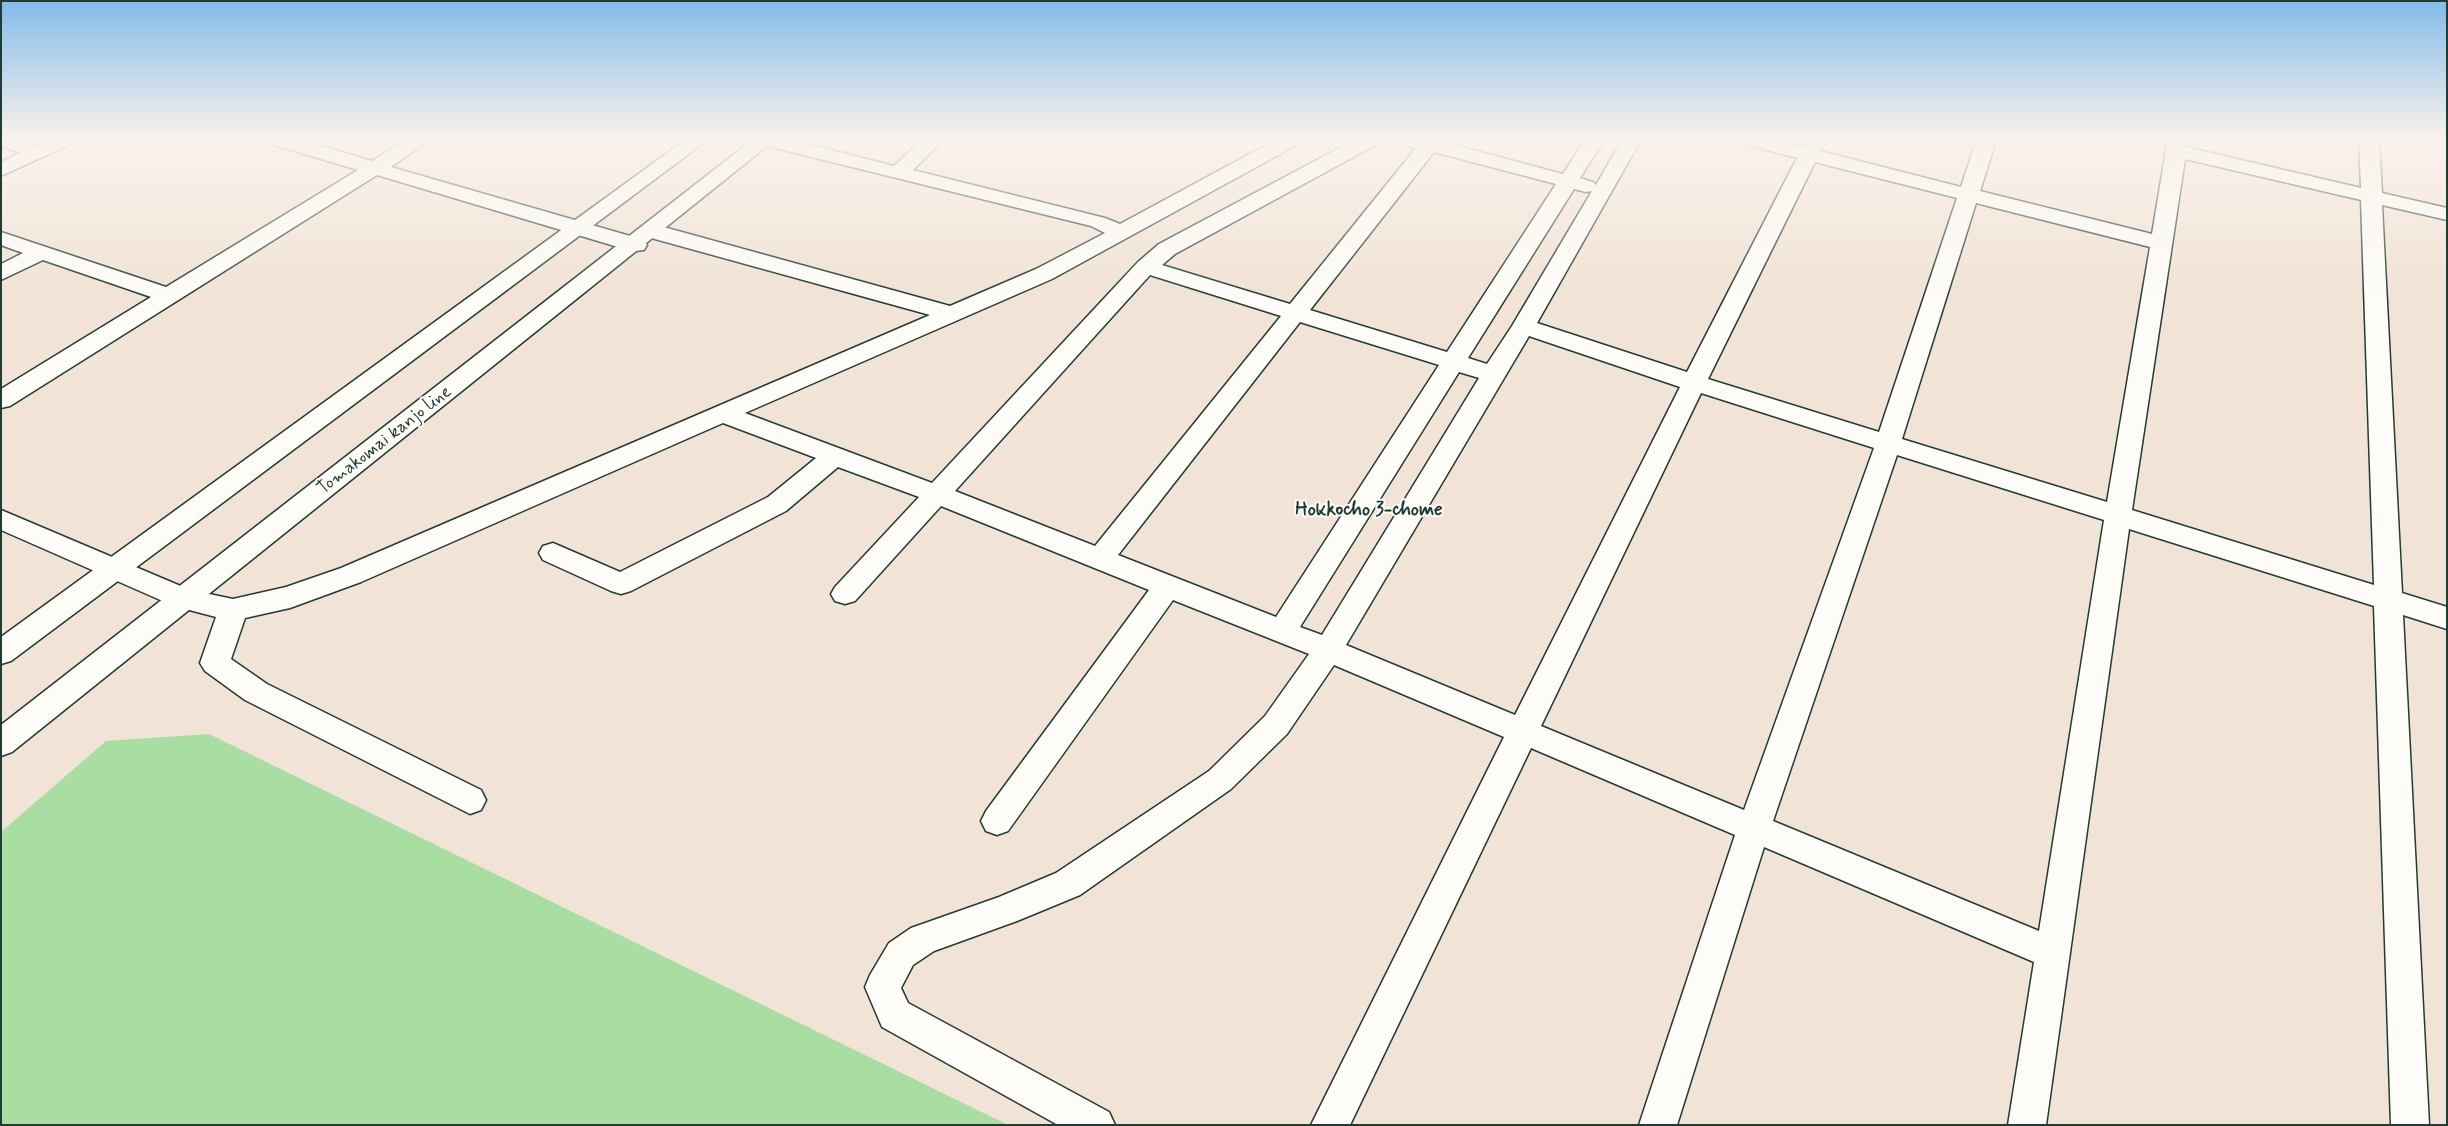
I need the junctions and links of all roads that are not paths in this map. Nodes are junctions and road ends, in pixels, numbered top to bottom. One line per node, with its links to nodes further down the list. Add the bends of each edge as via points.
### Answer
1 (340, 191): 29 (street)
2 (446, 191): 20 (street)
3 (630, 191): 20 (street)
4 (703, 191): 23 (street, Tomakomai kanjo line)
5 (970, 191): 21 (street)
6 (1198, 191): 21 (street)
7 (1276, 191): 25 (street)
8 (1393, 191): 31 (street)
9 (1564, 191): 33 (street)
10 (1602, 191): 32 (street)
11 (1791, 191): 35 (street)
12 (1954, 191): 17 (street)
13 (1969, 191): 17 (street)
14 (2170, 191): 24 (street)
15 (2350, 191): 18 (street)
16 (2371, 191): 18 (street)
17 (1968, 195): 24 (street); 38 (street)
18 (2371, 196): 19 (street); 49 (street)
19 (2447, 214)
20 (580, 228): 23 (street); 45 (street)
21 (1125, 230): 25 (street); 30 (street, via 1044,274)
22 (1, 238): 26 (street)
23 (644, 238): 30 (street); 48 (street, Tomakomai kanjo line)
24 (2161, 243): 41 (street)
25 (1167, 249): 27 (street)
26 (41, 252): 28 (street); 29 (street)
27 (1146, 267): 31 (street); 40 (street)
28 (1, 273)
29 (170, 296): 36 (street)
30 (952, 314): 37 (street)
31 (1295, 314): 33 (street); 44 (street)
32 (1524, 326): 34 (street); 35 (street)
33 (1454, 362): 34 (street); 52 (street)
34 (1493, 374): 53 (street)
35 (1694, 383): 38 (street); 55 (street)
36 (1, 400)
37 (722, 414): 39 (street); 50 (street, via 350,575 290,597)
38 (1888, 444): 41 (street); 59 (street)
39 (834, 456): 40 (street); 43 (street, via 777,504 621,584)
40 (936, 494): 44 (street); 47 (street)
41 (2118, 514): 49 (street); 60 (street)
42 (1, 519): 45 (street)
43 (553, 553)
44 (1100, 559): 46 (street)
45 (115, 569): 48 (street); 54 (street)
46 (1168, 585): 52 (street); 58 (street)
47 (845, 594)
48 (184, 599): 50 (street); 56 (street, Tomakomai kanjo line)
49 (2389, 600): 51 (street); 65 (street)
50 (232, 610): 57 (street, via 215,663 256,692)
51 (2447, 618)
52 (1282, 631): 53 (street)
53 (1328, 650): 55 (street); 61 (street, via 1276,725 1220,780 1068,884 924,939 901,954 882,987 895,1016)
54 (1, 653)
55 (1523, 732): 59 (street); 62 (street)
56 (1, 743)
57 (470, 800)
58 (997, 821)
59 (1754, 828): 60 (street); 63 (street)
60 (2052, 953): 64 (street)
61 (1096, 1125)
62 (1330, 1125)
63 (1658, 1125)
64 (2027, 1125)
65 (2410, 1125)

